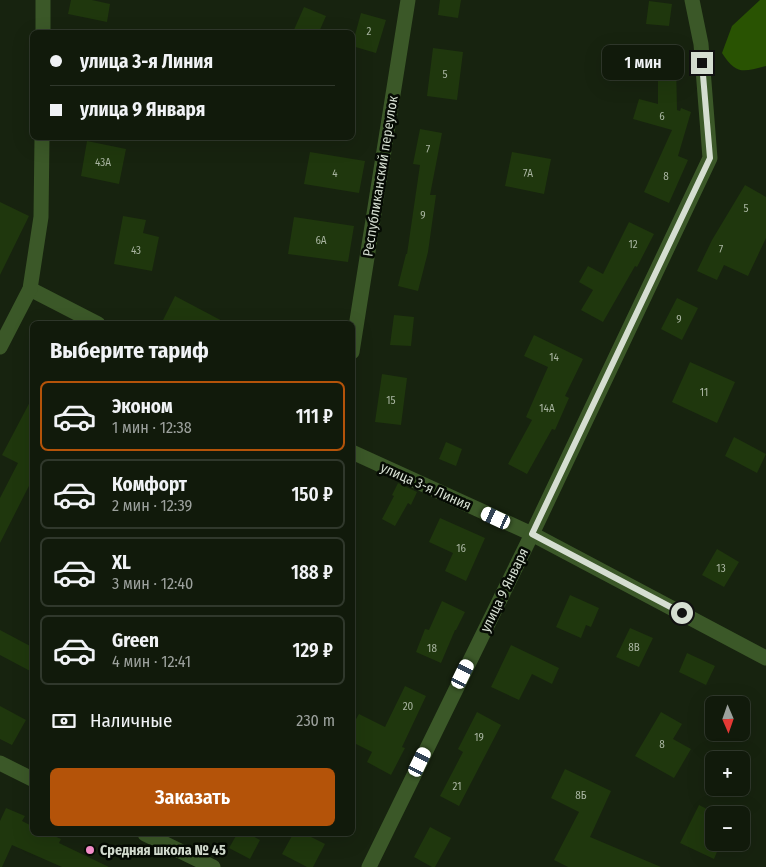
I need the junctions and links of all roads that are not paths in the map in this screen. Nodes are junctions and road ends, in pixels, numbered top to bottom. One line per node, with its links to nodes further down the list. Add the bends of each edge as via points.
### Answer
1 (43, 0): 4 (street)
2 (408, 0): 8 (street, Республиканский переулок)
3 (692, 0): 11 (street, улица 9 Января, via 701,44 710,158)
4 (43, 30)
5 (42, 140): 6 (street, via 42,217)
6 (30, 289): 7 (street); 9 (street)
7 (92, 321)
8 (355, 333)
9 (0, 347)
10 (355, 453): 11 (street, улица 3-я Линия)
11 (532, 534): 12 (street, улица 3-я Линия); 17 (street, улица 9 Января)
12 (766, 658)
13 (0, 763): 14 (street)
14 (30, 778)
15 (149, 836): 16 (street)
16 (212, 867)
17 (369, 867)

